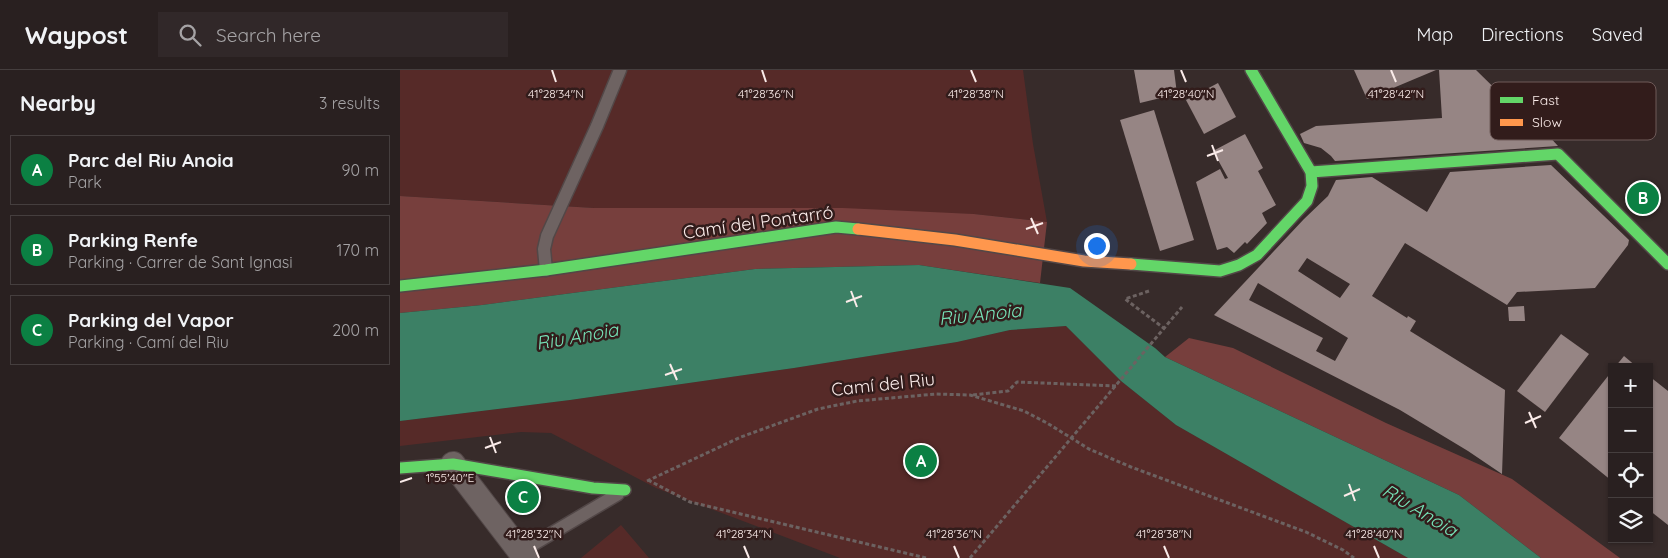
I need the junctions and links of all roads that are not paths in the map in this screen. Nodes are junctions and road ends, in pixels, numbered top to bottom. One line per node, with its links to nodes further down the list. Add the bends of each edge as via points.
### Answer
1 (620, 70): 5 (lane, via 547,236 544,249)
2 (1251, 70): 3 (street)
3 (1311, 172): 4 (street, via 1558,154); 5 (street, Camí del Pontarró, via 1312,186 1307,201 1256,255 1239,265 1220,270 1084,261 955,240 836,227)
4 (1668, 264)
5 (546, 270): 6 (street, Camí del Pontarró)
6 (400, 286)
7 (454, 464): 8 (street); 9 (street, via 593,488); 10 (street)
8 (400, 468)
9 (625, 490): 10 (lane)
10 (518, 556)

